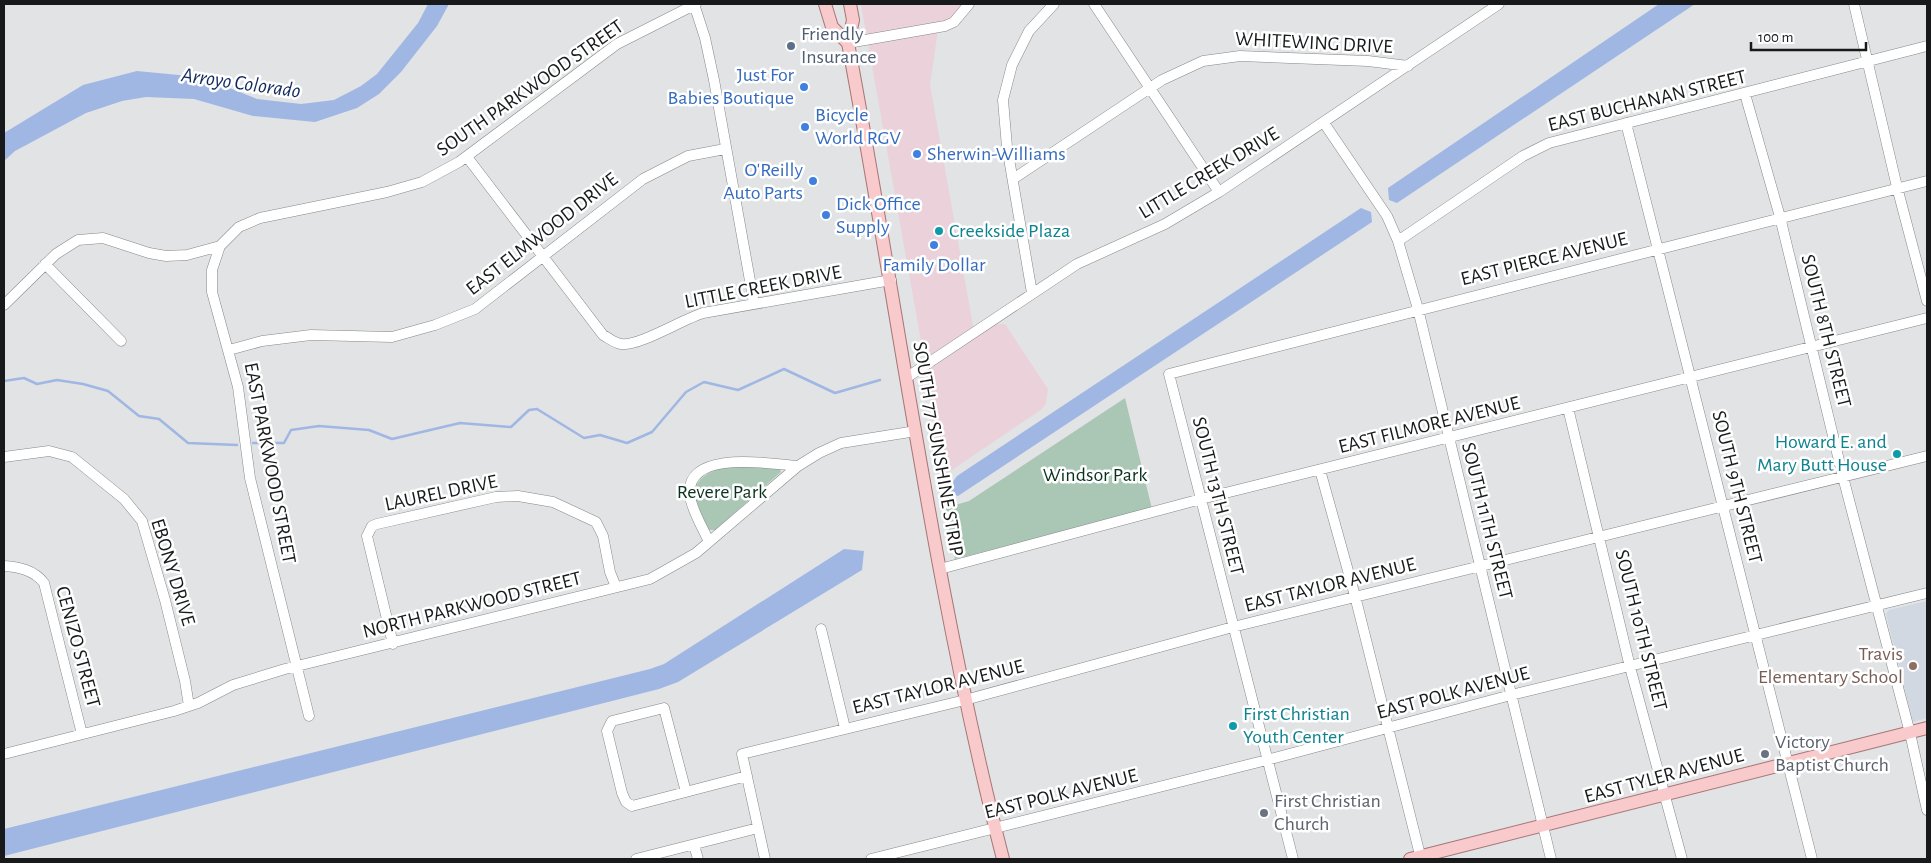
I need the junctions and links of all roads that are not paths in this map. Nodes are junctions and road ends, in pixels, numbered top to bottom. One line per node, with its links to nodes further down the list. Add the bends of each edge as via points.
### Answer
1 (695, 4): 17 (street, via 708,54); 18 (street, SOUTH PARKWOOD STREET, via 617,44)
2 (826, 4): 9 (main road, via 832,27)
3 (850, 4): 9 (main road, via 853,20)
4 (969, 4): 9 (street, via 954,22 945,26)
5 (1054, 4): 19 (street, via 1029,31 1008,77 1003,100 1004,125)
6 (1094, 4): 13 (street)
7 (1499, 4): 12 (street, LITTLE CREEK DRIVE)
8 (1854, 4): 11 (street)
9 (848, 43): 29 (main road, SOUTH 77 SUNSHINE STRIP)
10 (1927, 46): 11 (street, EAST BUCHANAN STREET)
11 (1868, 62): 14 (street, EAST BUCHANAN STREET); 21 (street)
12 (1408, 66): 13 (street, WHITEWING DRIVE, via 1227,56 1192,65 1171,74); 15 (street, LITTLE CREEK DRIVE)
13 (1150, 89): 19 (street, WHITEWING DRIVE); 22 (street)
14 (1745, 94): 16 (street, EAST BUCHANAN STREET); 23 (street, SOUTH 8TH STREET)
15 (1324, 123): 22 (street, LITTLE CREEK DRIVE); 24 (street, SOUTH 11TH STREET, via 1380,202)
16 (1626, 123): 24 (street, EAST BUCHANAN STREET, via 1548,143 1523,156); 26 (street, SOUTH 9TH STREET)
17 (725, 149): 27 (street, EAST ELMWOOD DRIVE, via 688,156 655,171); 32 (street)
18 (467, 157): 25 (street, SOUTH PARKWOOD STREET, via 414,185 249,221); 27 (street, LITTLE CREEK DRIVE)
19 (1013, 180): 30 (street)
20 (1927, 181): 21 (street, EAST PIERCE AVENUE)
21 (1897, 188): 23 (street, EAST PIERCE AVENUE); 31 (street)
22 (1219, 192): 30 (street, LITTLE CREEK DRIVE, via 1166,224 1077,264)
23 (1780, 217): 26 (street, EAST PIERCE AVENUE); 37 (street, SOUTH 8TH STREET)
24 (1398, 241): 34 (street, SOUTH 11TH STREET)
25 (220, 246): 28 (street, SOUTH PARKWOOD STREET, via 166,256 90,237 66,246); 38 (street, EAST PARKWOOD STREET, via 212,270 212,292)
26 (1658, 248): 34 (street, EAST PIERCE AVENUE); 40 (street, SOUTH 9TH STREET)
27 (544, 256): 32 (street, LITTLE CREEK DRIVE, via 604,334 621,344 641,341 702,312); 38 (street, EAST ELMWOOD DRIVE, via 475,309 435,325 392,337 311,335 262,341)
28 (45, 264): 33 (street, SOUTH PARKWOOD STREET); 36 (street)
29 (890, 280): 32 (street, LITTLE CREEK DRIVE); 41 (main road, SOUTH 77 SUNSHINE STRIP)
30 (1032, 293): 41 (street, LITTLE CREEK DRIVE)
31 (1927, 300)
32 (754, 303)
33 (4, 305)
34 (1418, 309): 39 (street, EAST PIERCE AVENUE); 44 (street, SOUTH 11TH STREET)
35 (1927, 318): 37 (street, EAST FILMORE AVENUE)
36 (121, 341)
37 (1812, 347): 40 (street, EAST FILMORE AVENUE); 49 (street, SOUTH 8TH STREET)
38 (229, 350): 66 (street, EAST PARKWOOD STREET, via 238,387 250,478)
39 (1170, 374): 50 (street, SOUTH 13TH STREET)
40 (1692, 377): 42 (street, EAST FILMORE AVENUE); 51 (street, SOUTH 9TH STREET)
41 (906, 378): 43 (main road, SOUTH 77 SUNSHINE STRIP)
42 (1568, 408): 44 (street, EAST FILMORE AVENUE); 52 (street, SOUTH 10TH STREET)
43 (916, 431): 47 (street, NORTH PARKWOOD STREET, via 841,443); 56 (main road, SOUTH 77 SUNSHINE STRIP)
44 (1448, 438): 48 (street, EAST FILMORE AVENUE); 54 (street, SOUTH 11TH STREET)
45 (1927, 456): 49 (street, EAST TAYLOR AVENUE)
46 (4, 457): 69 (street, EBONY DRIVE, via 49,451 72,457 124,499 142,521)
47 (798, 466): 53 (street, NORTH PARKWOOD STREET); 53 (street, via 730,461 702,470 692,482 690,495)
48 (1320, 470): 50 (street, EAST FILMORE AVENUE); 59 (street)
49 (1843, 477): 51 (street, EAST TAYLOR AVENUE); 60 (street, SOUTH 8TH STREET)
50 (1201, 499): 56 (street, EAST FILMORE AVENUE); 61 (street, SOUTH 13TH STREET)
51 (1723, 506): 52 (street, EAST TAYLOR AVENUE); 63 (street, SOUTH 9TH STREET)
52 (1600, 535): 54 (street, EAST TAYLOR AVENUE); 65 (street, SOUTH 10TH STREET)
53 (709, 542): 57 (street, NORTH PARKWOOD STREET, via 666,571)
54 (1480, 565): 59 (street, EAST TAYLOR AVENUE); 67 (street, SOUTH 11TH STREET)
55 (4, 566): 75 (street, CENIZO STREET, via 22,568 44,583)
56 (940, 569): 68 (main road, SOUTH 77 SUNSHINE STRIP)
57 (616, 587): 64 (street, NORTH PARKWOOD STREET); 64 (street, LAUREL DRIVE, via 603,536 596,522 553,502 518,496 496,497 377,524 368,530 368,542)
58 (1927, 593): 60 (street, EAST POLK AVENUE)
59 (1355, 596): 61 (street, EAST TAYLOR AVENUE); 73 (street)
60 (1877, 605): 63 (street, EAST POLK AVENUE); 74 (street, SOUTH 8TH STREET)
61 (1233, 627): 68 (street, EAST TAYLOR AVENUE); 77 (street, SOUTH 13TH STREET)
62 (820, 629): 71 (street)
63 (1755, 635): 65 (street, EAST POLK AVENUE); 78 (street, SOUTH 9TH STREET)
64 (393, 644): 66 (street, NORTH PARKWOOD STREET)
65 (1630, 666): 67 (street, EAST POLK AVENUE); 81 (street, SOUTH 10TH STREET)
66 (297, 667): 69 (street, NORTH PARKWOOD STREET, via 233,685); 70 (street, EAST PARKWOOD STREET)
67 (1511, 695): 73 (street, EAST POLK AVENUE); 83 (street, SOUTH 11TH STREET)
68 (965, 700): 71 (street, EAST TAYLOR AVENUE); 85 (main road, SOUTH 77 SUNSHINE STRIP)
69 (189, 706): 75 (street, NORTH PARKWOOD STREET)
70 (309, 716)
71 (845, 728): 79 (street, EAST TAYLOR AVENUE, via 742,754)
72 (1927, 728): 74 (main road, EAST TYLER AVENUE)
73 (1388, 729): 77 (street, EAST POLK AVENUE); 87 (street)
74 (1910, 732): 78 (main road, EAST TYLER AVENUE); 82 (street, SOUTH 8TH STREET)
75 (82, 734): 76 (street, NORTH PARKWOOD STREET)
76 (4, 754)
77 (1267, 760): 85 (street, EAST POLK AVENUE); 93 (street, SOUTH 13TH STREET)
78 (1787, 763): 81 (main road, EAST TYLER AVENUE); 96 (street, SOUTH 9TH STREET)
79 (747, 776): 80 (street); 84 (street)
80 (686, 792): 80 (street, via 632,806 626,802 608,725 612,721 664,708)
81 (1665, 794): 83 (main road, EAST TYLER AVENUE); 95 (street, SOUTH 10TH STREET)
82 (1927, 810)
83 (1543, 827): 87 (main road, EAST TYLER AVENUE); 94 (street, SOUTH 11TH STREET)
84 (758, 828): 86 (street); 90 (street)
85 (995, 830): 91 (street, EAST POLK AVENUE); 92 (main road, SOUTH 77 SUNSHINE STRIP)
86 (694, 845): 88 (street); 89 (street)
87 (1417, 858)
88 (636, 859)
89 (698, 859)
90 (765, 859)
91 (871, 859)
92 (1003, 859)
93 (1293, 859)
94 (1551, 859)
95 (1682, 859)
96 (1812, 859)

